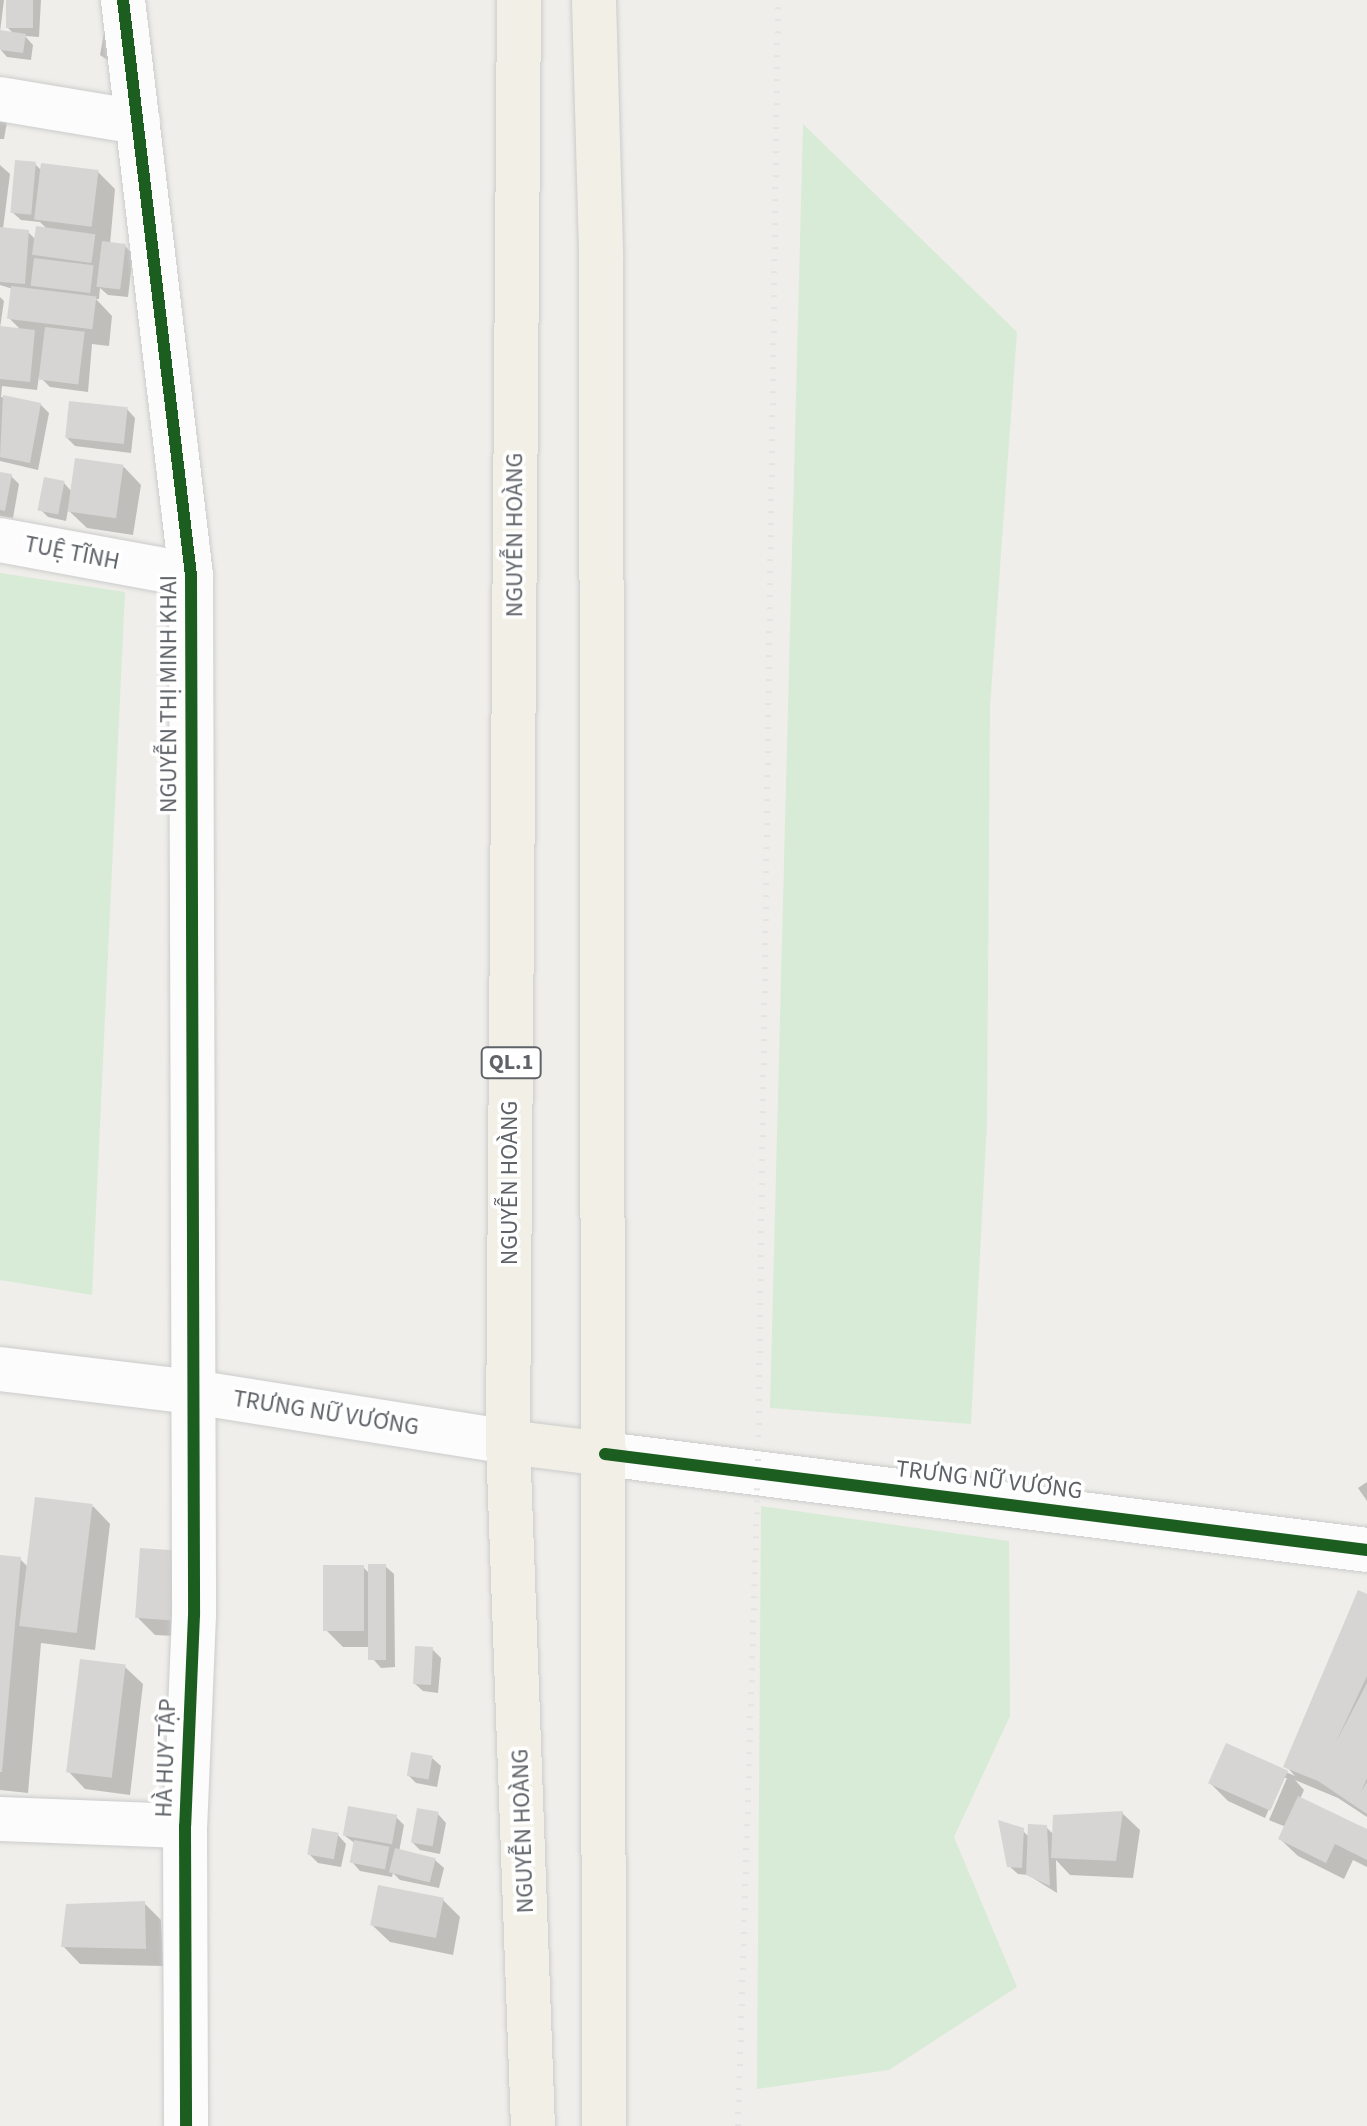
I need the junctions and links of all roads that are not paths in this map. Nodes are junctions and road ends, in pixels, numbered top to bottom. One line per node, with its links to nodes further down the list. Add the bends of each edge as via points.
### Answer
1 (123, 0): 5 (street, NGUYỄN THỊ MINH KHAI)
2 (519, 0): 10 (highway, NGUYỄN HOÀNG / QL.1)
3 (594, 0): 11 (highway, via 601,257)
4 (0, 99): 5 (street)
5 (138, 122): 7 (street, NGUYỄN THỊ MINH KHAI)
6 (0, 540): 7 (street, TUỆ TĨNH)
7 (191, 575): 9 (street, NGUYỄN THỊ MINH KHAI)
8 (0, 1369): 9 (street, TRƯNG NỮ VƯƠNG)
9 (193, 1392): 10 (street, TRƯNG NỮ VƯƠNG); 14 (street, HÀ HUY TẬP, via 194,1615)
10 (508, 1442): 11 (highway); 16 (highway, NGUYỄN HOÀNG / QL.1)
11 (605, 1454): 12 (street, TRƯNG NỮ VƯƠNG); 17 (highway)
12 (1367, 1550)
13 (0, 1819): 14 (street)
14 (185, 1826): 15 (street, HÀ HUY TẬP)
15 (186, 2126)
16 (533, 2126)
17 (604, 2126)

